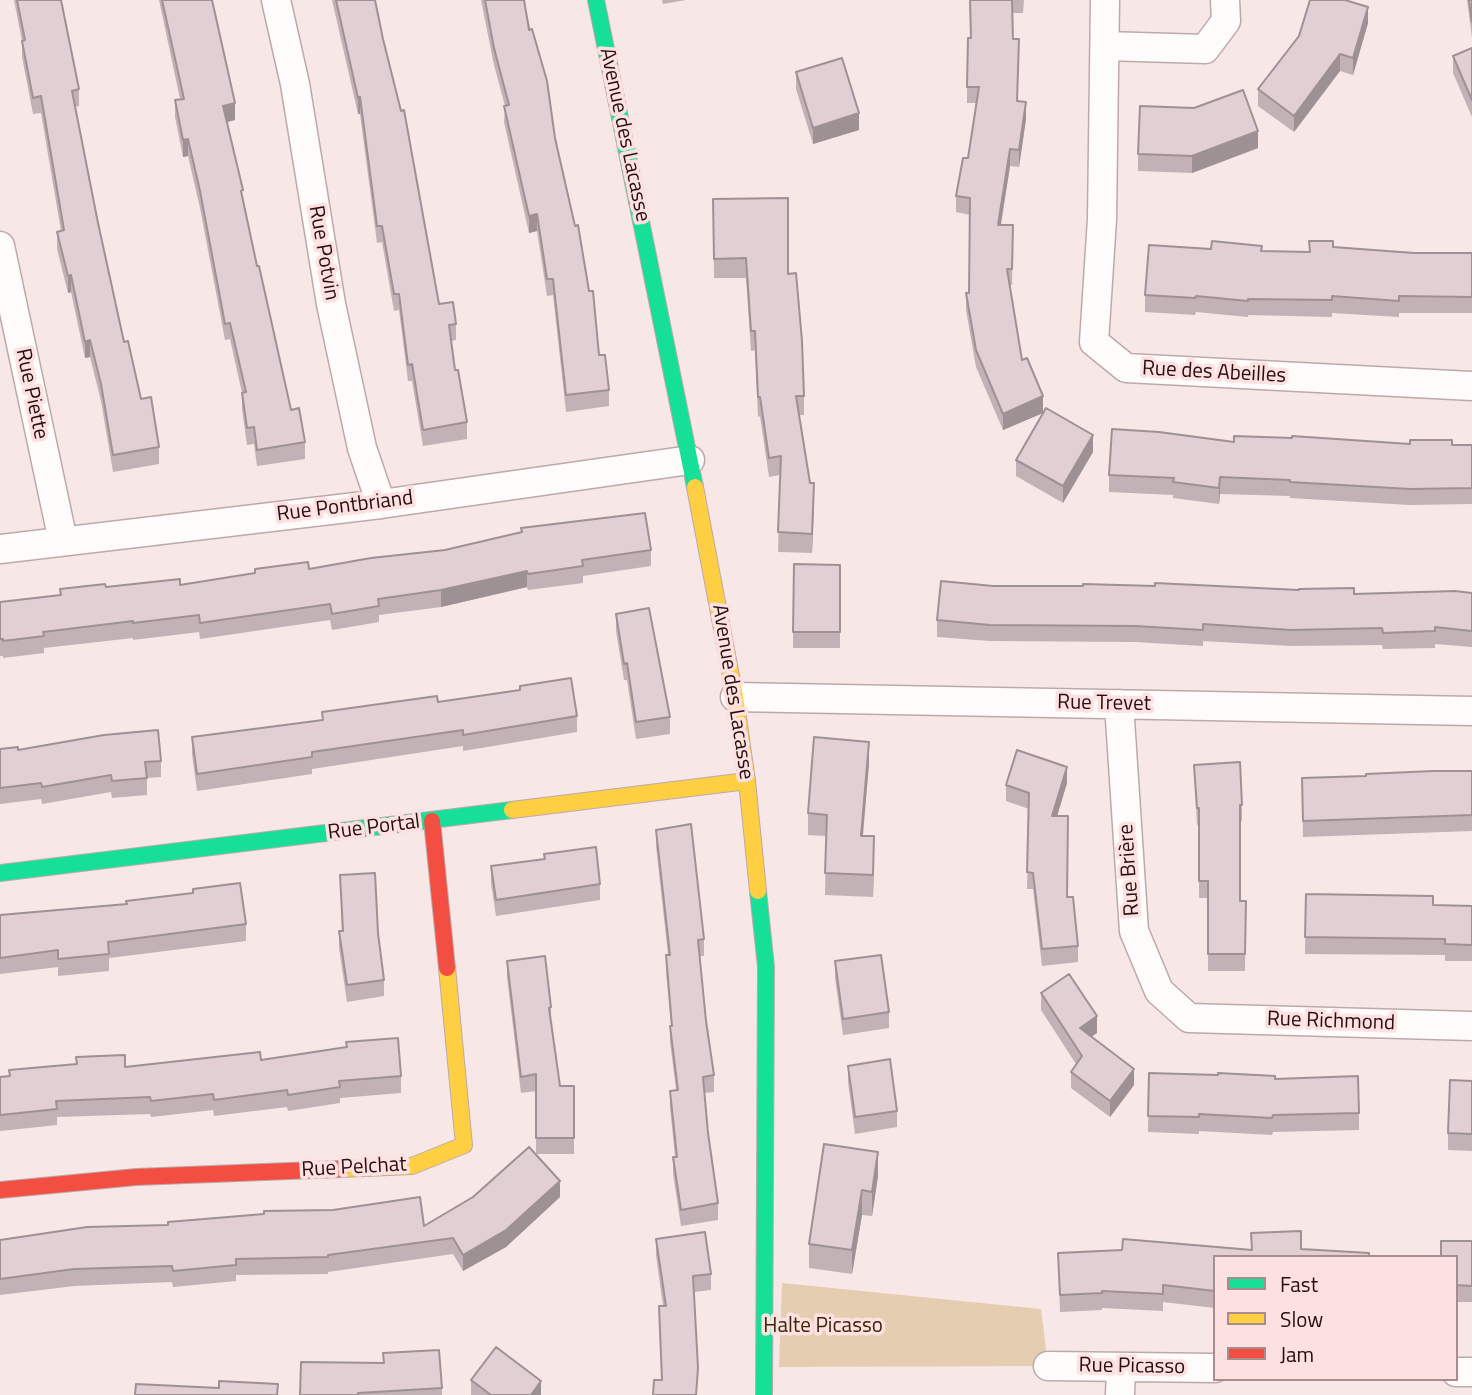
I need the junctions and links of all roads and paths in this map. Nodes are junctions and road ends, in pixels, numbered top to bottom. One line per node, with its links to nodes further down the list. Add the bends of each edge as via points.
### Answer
1 (276, 0): 9 (street, Rue Potvin, via 295,84 331,304 362,448)
2 (596, 0): 8 (street, Avenue des Lacasse)
3 (1105, 0): 5 (street, Rue des Abeilles)
4 (1225, 0): 5 (street, via 1226,21 1205,49)
5 (1105, 46): 7 (street, Rue des Abeilles, via 1094,342 1126,368)
6 (0, 246): 10 (street, Rue Piette)
7 (1472, 386)
8 (690, 460): 9 (street, Rue Pontbriand); 12 (street, Avenue des Lacasse)
9 (381, 503): 10 (street, Rue Pontbriand)
10 (63, 541): 11 (street, Rue Pontbriand)
11 (0, 549)
12 (736, 697): 13 (street, Rue Trevet); 15 (street, Avenue des Lacasse)
13 (1119, 704): 14 (street, Rue Trevet); 18 (street, Rue Brière, via 1134,932 1159,992)
14 (1472, 710)
15 (747, 781): 16 (street, Rue Portal); 24 (street, Avenue des Lacasse, via 766,967)
16 (432, 821): 17 (street, Rue Portal); 20 (street, Rue Pelchat, via 464,1145 412,1166 136,1177)
17 (0, 873)
18 (1189, 1018): 19 (street, Rue Richmond)
19 (1472, 1026)
20 (0, 1190)
21 (1048, 1366): 22 (street, Rue Picasso)
22 (1121, 1367): 23 (street, Rue Picasso); 25 (street)
23 (1213, 1368)
24 (764, 1395)
25 (1120, 1395)

